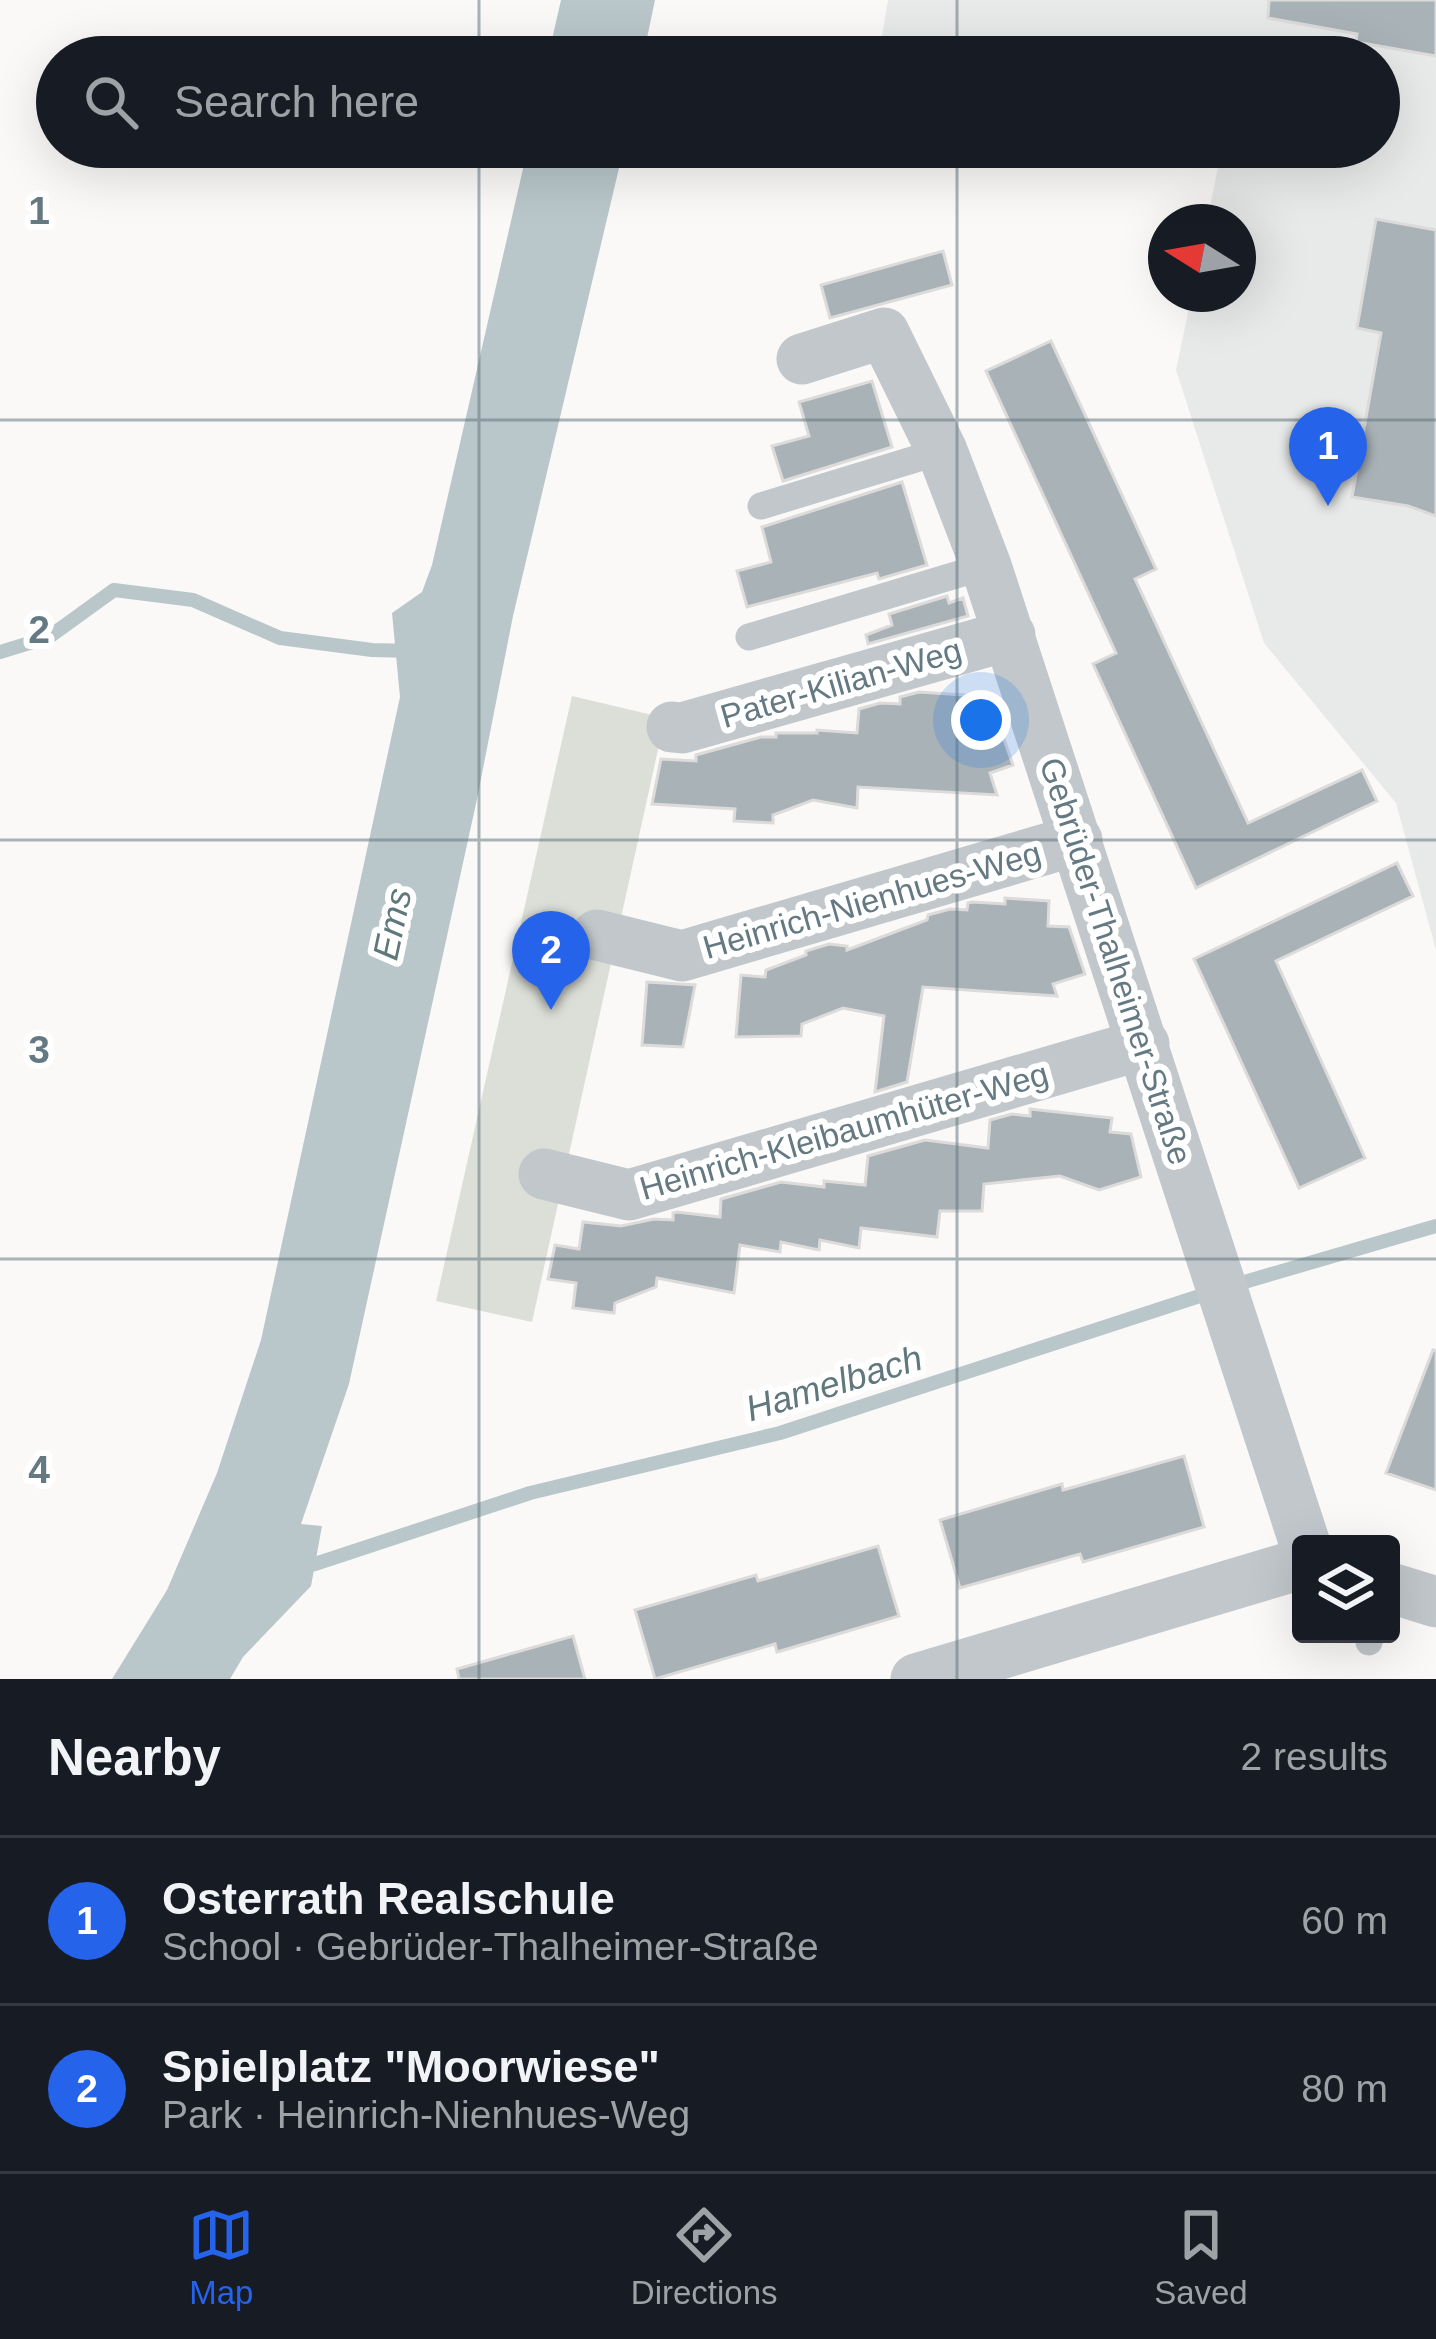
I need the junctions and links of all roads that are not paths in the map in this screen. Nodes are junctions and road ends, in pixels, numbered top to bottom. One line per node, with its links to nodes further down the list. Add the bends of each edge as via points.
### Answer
1 (802, 359): 2 (street, Gebrüder-Thalheimer-Straße, via 884,333)
2 (942, 451): 3 (lane); 4 (street, Gebrüder-Thalheimer-Straße)
3 (761, 506)
4 (986, 566): 5 (street, Gebrüder-Thalheimer-Straße); 6 (lane)
5 (1010, 635): 7 (street, Pater-Kilian-Weg); 8 (street, Gebrüder-Thalheimer-Straße)
6 (749, 637)
7 (672, 727)
8 (1077, 840): 9 (street, Heinrich-Nienhues-Weg, via 682,956); 10 (street, Gebrüder-Thalheimer-Straße)
9 (596, 934)
10 (1144, 1044): 11 (street, Heinrich-Kleibaumhüter-Weg, via 629,1195); 12 (street, Gebrüder-Thalheimer-Straße)
11 (544, 1174)
12 (1302, 1535)
13 (1292, 1567): 16 (street)
14 (1400, 1591): 15 (street)
15 (1436, 1602)
16 (916, 1679)

